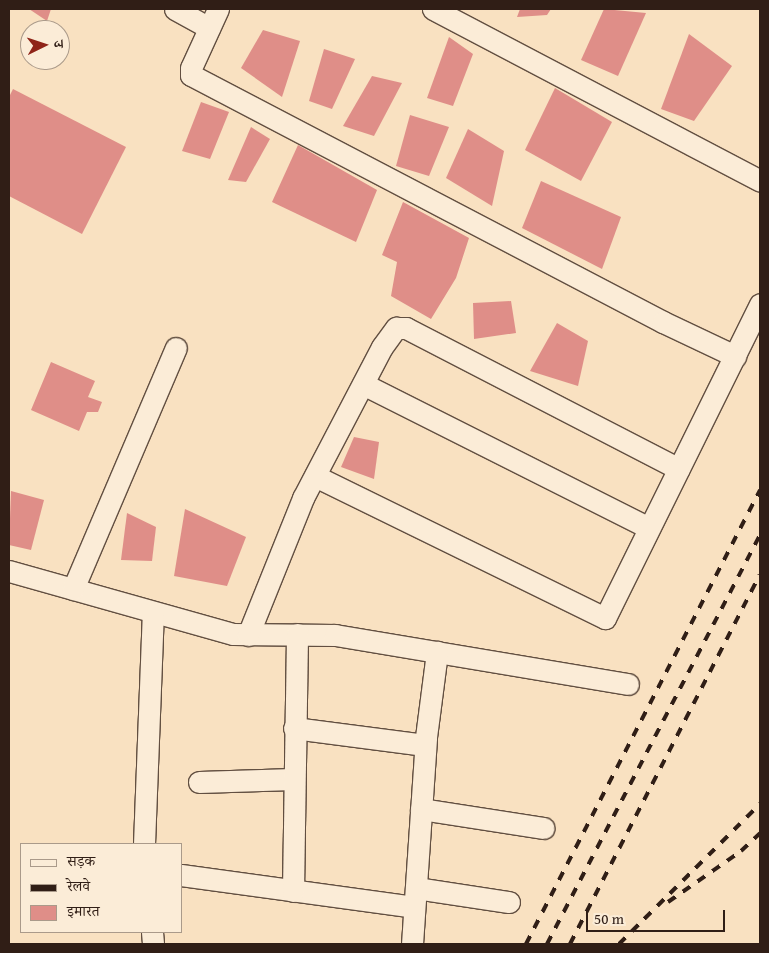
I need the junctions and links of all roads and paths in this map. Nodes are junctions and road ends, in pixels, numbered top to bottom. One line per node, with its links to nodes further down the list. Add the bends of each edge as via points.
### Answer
1 (175, 9): 3 (street)
2 (433, 9): 4 (street)
3 (213, 18): 7 (street, via 191,68 196,78)
4 (760, 181)
5 (760, 304): 7 (street)
6 (176, 348): 13 (street)
7 (735, 356): 9 (street)
8 (363, 384): 9 (street, via 388,336 403,327); 10 (street); 11 (street)
9 (679, 469): 11 (street)
10 (315, 476): 11 (street, via 602,619 610,612); 16 (street, via 288,531)
11 (650, 528)
12 (9, 571): 13 (street)
13 (73, 590): 14 (street)
14 (153, 612): 16 (street, via 223,632); 25 (street)
15 (297, 634): 16 (street); 17 (street, via 335,636); 19 (street)
16 (248, 635)
17 (437, 652): 18 (street); 20 (street)
18 (628, 684)
19 (294, 728): 20 (street); 21 (street)
20 (425, 745): 23 (street)
21 (293, 779): 22 (street); 27 (street)
22 (199, 782)
23 (421, 809): 24 (street); 28 (street)
24 (544, 828)
25 (144, 843)
26 (182, 875): 27 (street)
27 (293, 891): 28 (street)
28 (415, 898): 29 (street); 30 (street)
29 (509, 902)
30 (412, 944)

